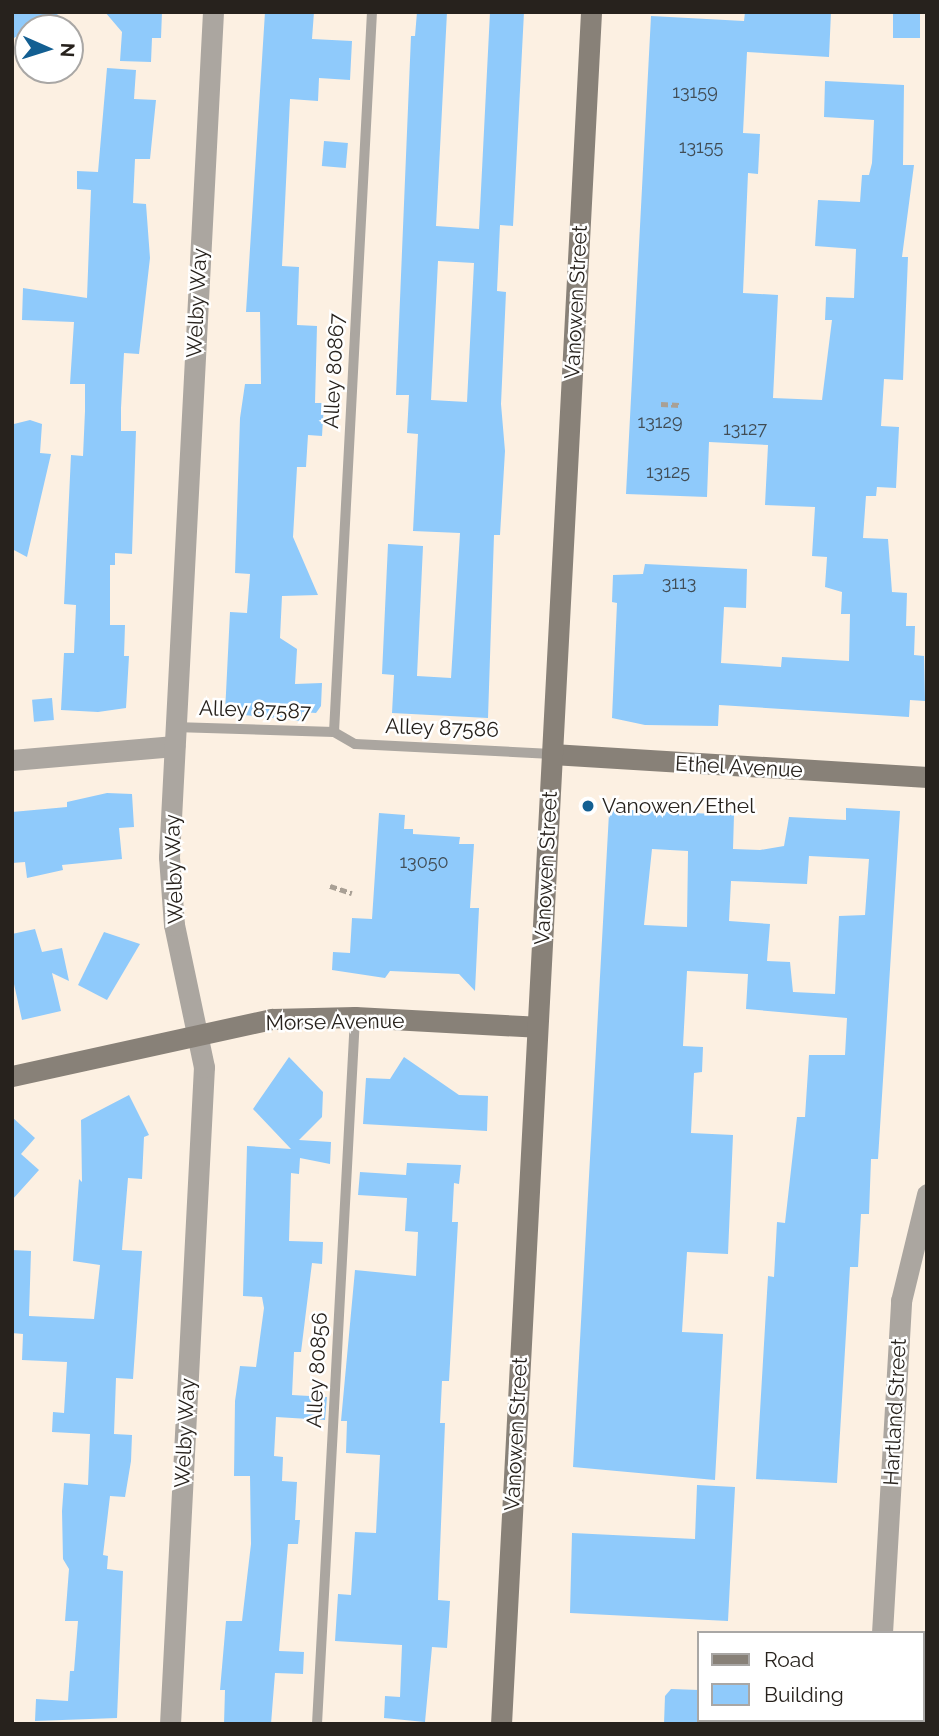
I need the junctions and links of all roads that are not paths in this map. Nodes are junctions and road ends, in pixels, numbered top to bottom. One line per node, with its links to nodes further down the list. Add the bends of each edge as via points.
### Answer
1 (213, 12): 5 (street, Welby Way)
2 (372, 12): 4 (lane, Alley 80867)
3 (591, 12): 6 (main road, Vanowen Street)
4 (334, 732): 5 (lane, Alley 87587); 6 (lane, Alley 87586, via 355,744)
5 (174, 737): 7 (street); 11 (street, Welby Way, via 169,857 174,925)
6 (552, 754): 8 (main road, Ethel Avenue); 10 (main road, Vanowen Street)
7 (12, 760)
8 (927, 777)
9 (355, 1017): 10 (main road, Morse Avenue); 11 (main road, Morse Avenue, via 272,1019); 16 (lane, Alley 80856)
10 (537, 1027): 17 (main road, Vanowen Street)
11 (198, 1034): 12 (main road, Morse Avenue); 15 (street, Welby Way, via 204,1067)
12 (12, 1076)
13 (927, 1194): 14 (street, Hartland Street, via 901,1301)
14 (882, 1631)
15 (170, 1724)
16 (317, 1724)
17 (501, 1724)

